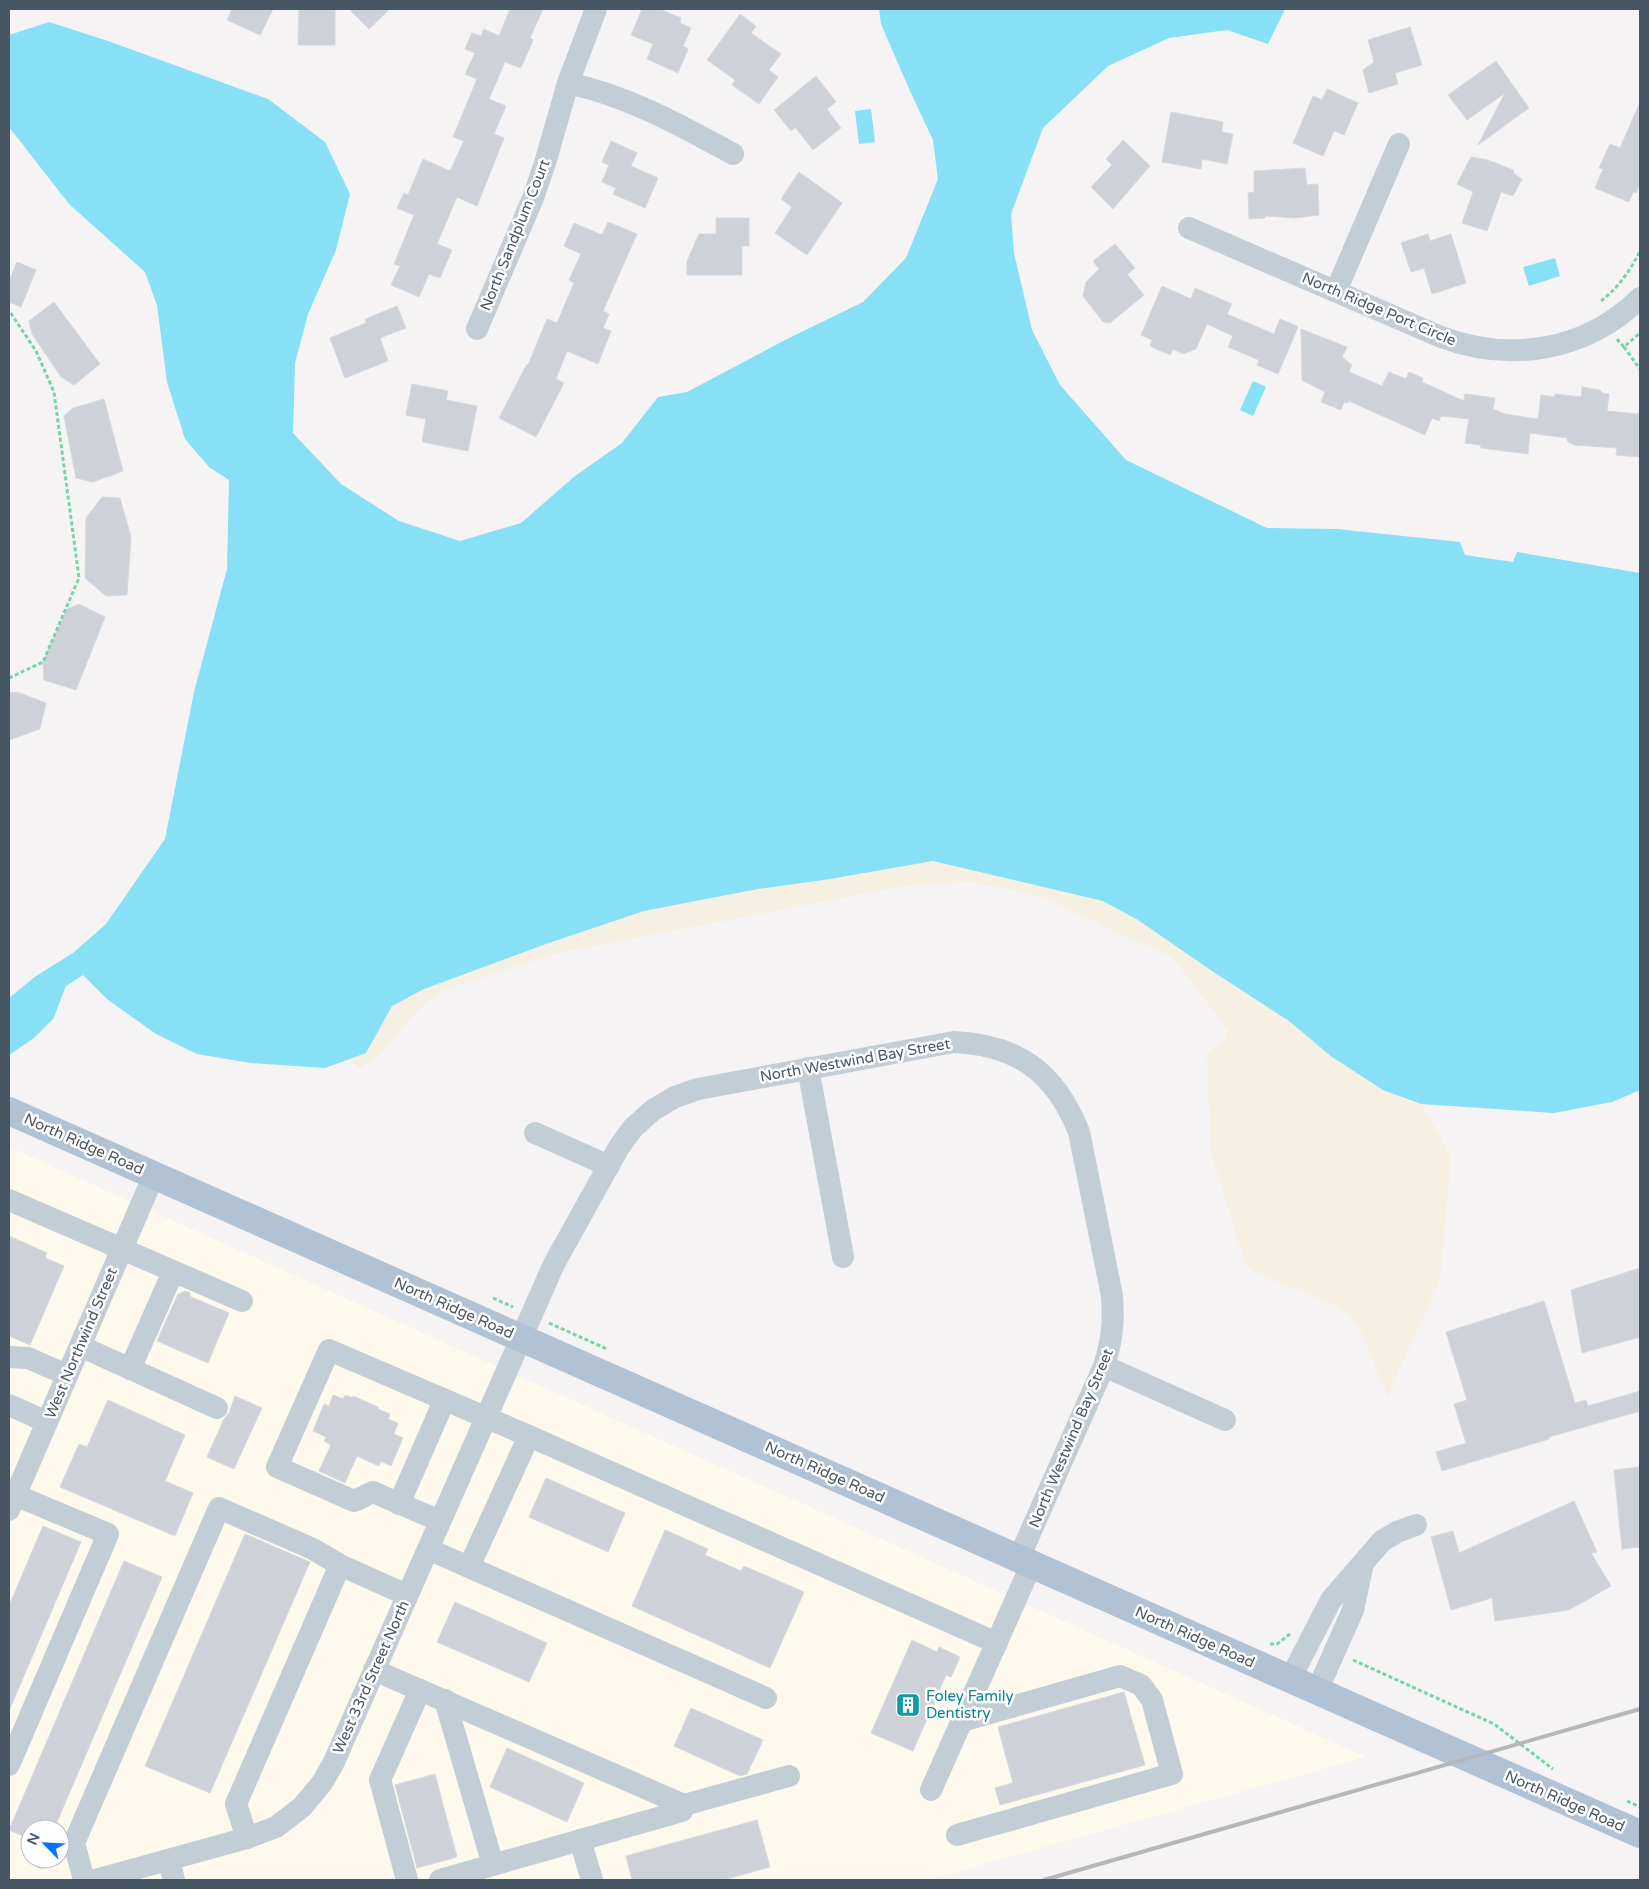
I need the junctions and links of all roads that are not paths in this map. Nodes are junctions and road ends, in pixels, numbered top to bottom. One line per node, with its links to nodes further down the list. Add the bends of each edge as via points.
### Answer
1 (596, 9): 2 (street)
2 (568, 83): 4 (street, via 598,89 662,116); 8 (street, North Sandplum Court, via 546,163)
3 (1399, 144): 6 (street)
4 (734, 154)
5 (1189, 228): 6 (street, North Ridge Port Circle)
6 (1336, 291): 7 (street, North Ridge Port Circle, via 1450,340 1504,351 1552,347 1581,338)
7 (1636, 310)
8 (477, 329)
9 (808, 1068): 12 (street, North Westwind Bay Street, via 698,1089 676,1097 653,1110 633,1128); 16 (street); 22 (street, North Westwind Bay Street, via 954,1042 975,1043 1019,1057 1057,1089 1079,1132 1112,1296 1112,1342)
10 (9, 1111): 13 (main road, North Ridge Road)
11 (535, 1133): 12 (street)
12 (609, 1166): 19 (street, North Westwind Bay Street, via 554,1264)
13 (154, 1175): 15 (street, West Northwind Street); 19 (main road, North Ridge Road)
14 (9, 1200): 15 (street)
15 (122, 1249): 17 (street); 20 (street, West Northwind Street)
16 (843, 1257)
17 (173, 1272): 18 (street); 23 (street)
18 (242, 1301)
19 (526, 1327): 28 (street, West 33rd Street North); 37 (main road, North Ridge Road)
20 (80, 1346): 23 (street); 24 (street, West Northwind Street)
21 (9, 1358): 24 (street, via 28,1358)
22 (1104, 1366): 29 (street); 37 (street, North Westwind Bay Street)
23 (130, 1369): 27 (street)
24 (67, 1375): 30 (street, West Northwind Street)
25 (444, 1401): 28 (street); 33 (street); 33 (street, via 329,1350 278,1467 354,1501 373,1492)
26 (9, 1405): 30 (street)
27 (217, 1408)
28 (486, 1418): 31 (street); 34 (street, West 33rd Street North)
29 (1225, 1420)
30 (47, 1422): 32 (street, West Northwind Street)
31 (528, 1436): 40 (street); 44 (street)
32 (12, 1503): 52 (street, via 108,1534)
33 (399, 1504): 34 (street)
34 (440, 1521): 36 (street, West 33rd Street North)
35 (1416, 1525): 39 (street, via 1382,1541)
36 (428, 1548): 40 (street); 41 (street, West 33rd Street North)
37 (1025, 1560): 44 (street, North Westwind Bay Street); 46 (main road, North Ridge Road)
38 (340, 1565): 41 (street); 58 (street, via 236,1804); 62 (street, via 314,1549 219,1508 74,1843)
39 (1362, 1566): 42 (street, via 1331,1600); 43 (street, via 1353,1610)
40 (469, 1567): 49 (street)
41 (407, 1595): 45 (street, West 33rd Street North)
42 (1324, 1613): 43 (street); 46 (street)
43 (1347, 1622): 48 (street)
44 (997, 1643): 51 (street, North Westwind Bay Street)
45 (374, 1670): 47 (street); 58 (street, West 33rd Street North, via 322,1783 302,1807 276,1827)
46 (1290, 1680): 48 (main road, North Ridge Road)
47 (420, 1690): 50 (street); 64 (street, via 380,1780)
48 (1317, 1691): 57 (main road, North Ridge Road)
49 (766, 1698)
50 (444, 1700): 55 (street); 60 (street)
51 (962, 1721): 54 (street, North Westwind Bay Street); 56 (street, via 1120,1676 1141,1685 1152,1700 1172,1774)
52 (9, 1765)
53 (789, 1776): 55 (street)
54 (932, 1790)
55 (684, 1805): 59 (street, via 682,1811)
56 (956, 1834)
57 (1640, 1834)
58 (247, 1838): 61 (street, West 33rd Street North)
59 (580, 1840): 60 (street); 66 (street)
60 (493, 1865): 65 (street)
61 (172, 1870): 63 (street, West 33rd Street North)
62 (84, 1880)
63 (95, 1880)
64 (407, 1880)
65 (440, 1880)
66 (592, 1880)

